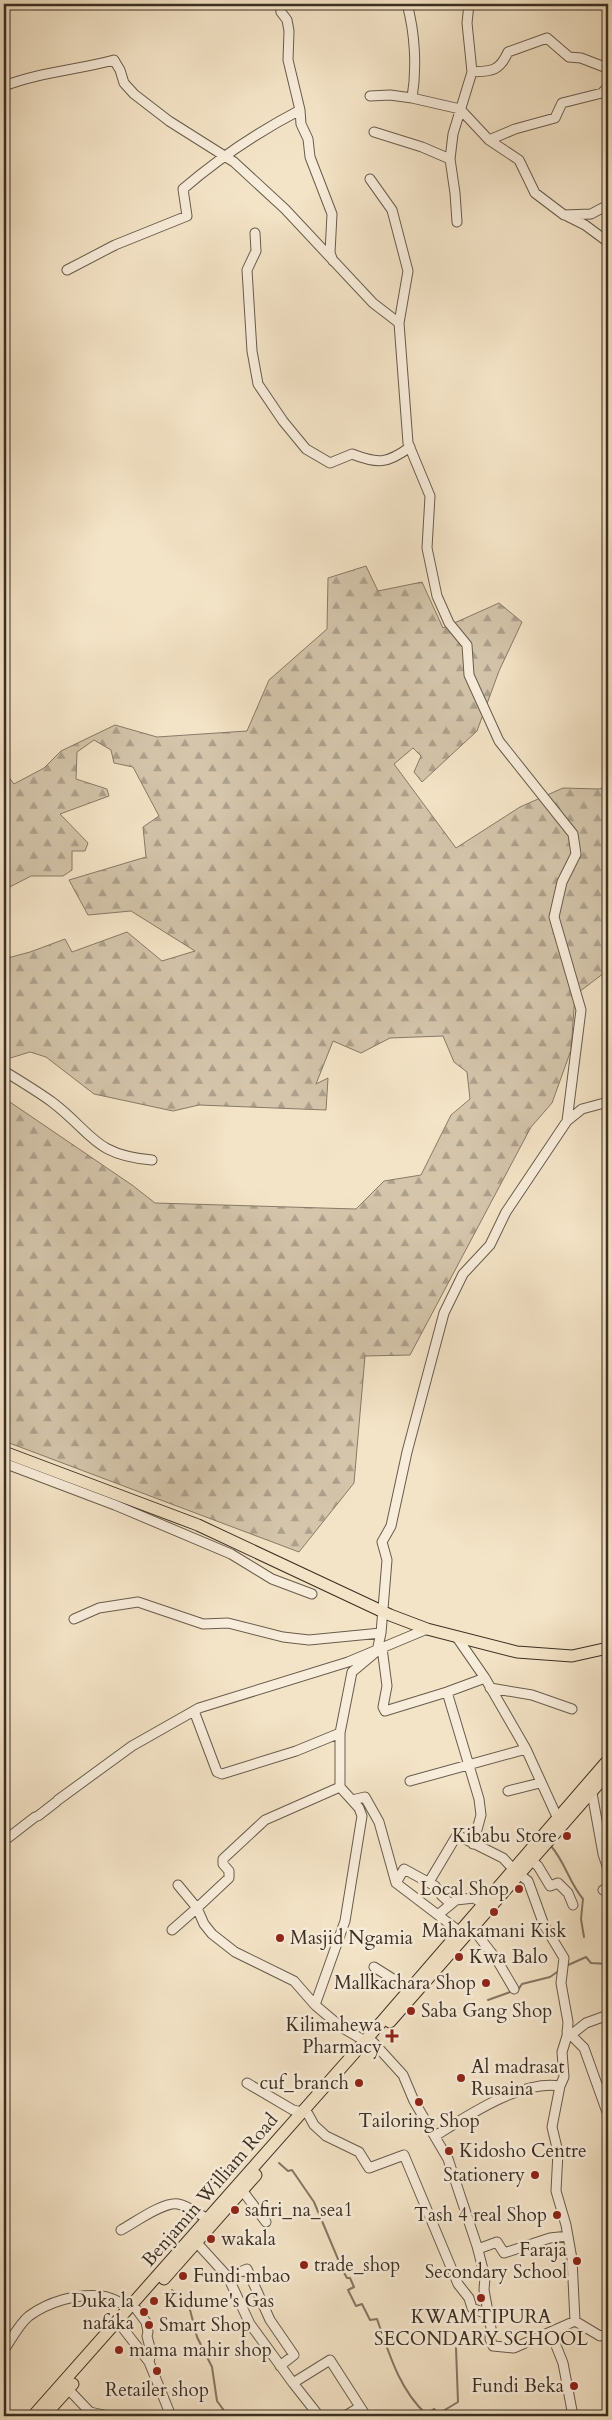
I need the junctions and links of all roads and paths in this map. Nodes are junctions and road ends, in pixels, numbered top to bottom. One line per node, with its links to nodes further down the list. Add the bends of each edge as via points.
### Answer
1 (280, 4): 11 (street, via 287,20 288,60)
2 (407, 4): 9 (street, via 413,26)
3 (469, 4): 4 (street, via 467,23)
4 (472, 72): 5 (street, via 492,71 503,63 508,52 547,38 569,56 607,68); 10 (street)
5 (608, 75)
6 (4, 86): 14 (street, via 33,75 114,60 124,84 134,94 169,122)
7 (608, 86): 13 (street, via 602,93 562,103 555,118 515,128)
8 (370, 96): 9 (street)
9 (412, 98): 10 (street)
10 (460, 109): 13 (street); 15 (street)
11 (300, 110): 14 (street, via 262,130); 22 (street, via 310,157 332,214 330,253)
12 (374, 132): 15 (street)
13 (489, 140): 18 (street, via 519,160 535,193)
14 (225, 156): 22 (street, via 286,209); 23 (street, via 183,189 187,216 115,245)
15 (450, 159): 19 (street)
16 (370, 179): 24 (street, via 392,210 408,271)
17 (608, 205): 18 (street, via 591,214)
18 (564, 215): 21 (street)
19 (457, 222)
20 (255, 233): 25 (street, via 256,251 248,270 252,351 258,384 283,421 306,448 330,463 352,454 372,462 395,458)
21 (608, 242)
22 (333, 261): 24 (street, via 373,303)
23 (67, 270)
24 (400, 323): 25 (street)
25 (410, 447): 28 (street, via 430,496 427,548 437,596 449,623 467,645 469,675 499,741 573,834 576,845 574,859 562,882 554,918 581,1010)
26 (4, 1071): 29 (street, via 53,1103 93,1140 110,1151 127,1158)
27 (608, 1102): 28 (street, via 582,1110)
28 (567, 1121): 33 (street, via 506,1212 490,1245 464,1274 444,1313 407,1452 392,1526 382,1542 387,1560)
29 (152, 1160)
30 (4, 1452): 33 (main road, via 198,1525)
31 (4, 1463): 32 (street, via 231,1554 272,1579)
32 (312, 1594)
33 (383, 1612): 35 (main road); 36 (street)
34 (74, 1619): 36 (street, via 99,1608 138,1602 203,1624 228,1623 283,1637 309,1640)
35 (427, 1629): 37 (main road); 40 (street)
36 (381, 1632): 40 (street)
37 (458, 1638): 41 (main road, via 517,1652); 42 (street)
38 (608, 1642): 41 (main road)
39 (608, 1648): 41 (main road, via 572,1656)
40 (379, 1649): 44 (street, via 387,1686 385,1711); 46 (street); 47 (street, via 352,1672)
41 (542, 1654)
42 (485, 1678): 43 (street); 44 (street)
43 (490, 1688): 45 (street, via 532,1695); 48 (street)
44 (447, 1692): 50 (street)
45 (572, 1709)
46 (194, 1711): 47 (street, via 217,1772 222,1774 296,1751); 59 (street, via 132,1746)
47 (340, 1733): 54 (street)
48 (526, 1749): 50 (street); 53 (street)
49 (608, 1760): 58 (main road, Benjamin William Road)
50 (469, 1765): 52 (street); 60 (street, via 481,1816)
51 (608, 1773): 56 (main road, Benjamin William Road)
52 (410, 1781)
53 (540, 1783): 55 (street); 58 (street)
54 (340, 1787): 57 (street); 70 (street, via 265,1820 245,1836 223,1859 229,1878)
55 (508, 1792)
56 (592, 1793): 61 (main road, Benjamin William Road); 62 (street)
57 (352, 1800): 65 (street, via 365,1797 373,1808); 78 (street, via 362,1816 350,1899)
58 (558, 1819): 63 (main road, Benjamin William Road)
59 (4, 1841)
60 (472, 1844): 63 (street, via 504,1858); 64 (street, via 455,1836)
61 (532, 1861): 63 (main road, Benjamin William Road); 69 (street, via 550,1886 558,1883 563,1887)
62 (608, 1868)
63 (517, 1872): 68 (main road, Benjamin William Road); 72 (main road, Benjamin William Road); 80 (street, via 528,1881 544,1925 564,1958 561,1983)
64 (429, 1882): 65 (street, via 404,1869); 67 (street)
65 (396, 1883): 71 (street)
66 (178, 1885): 70 (street)
67 (451, 1904): 68 (street, via 456,1900 474,1898); 71 (street)
68 (483, 1904): 74 (main road, Benjamin William Road)
69 (573, 1905)
70 (197, 1908): 73 (street); 78 (street, via 212,1934 235,1952 294,1981)
71 (439, 1914): 74 (street)
72 (473, 1929): 77 (street, via 497,1960); 81 (main road, Benjamin William Road)
73 (172, 1930)
74 (460, 1931): 76 (main road, Benjamin William Road)
75 (374, 1967): 76 (street)
76 (409, 1989): 81 (main road, Benjamin William Road)
77 (514, 1990)
78 (315, 2005): 81 (street, via 341,2027)
79 (608, 2015): 80 (street)
80 (570, 2033): 83 (street, via 562,2052 564,2077); 85 (street, via 584,2048)
81 (369, 2042): 84 (main road, Benjamin William Road); 86 (street, via 403,2075)
82 (247, 2082): 84 (street, via 293,2110)
83 (560, 2086): 86 (street, via 540,2085 503,2098 481,2107); 91 (street, via 552,2127 558,2152 556,2191)
84 (305, 2113): 87 (main road, Benjamin William Road); 88 (main road, Benjamin William Road); 96 (street, via 326,2136 359,2152 369,2168 404,2155 458,2284 472,2308)
85 (608, 2115)
86 (435, 2136): 93 (street, via 448,2159)
87 (242, 2190): 89 (street); 92 (main road, Benjamin William Road)
88 (206, 2218): 90 (street, via 176,2203 166,2205); 95 (main road, Benjamin William Road)
89 (266, 2222)
90 (121, 2230)
91 (568, 2236): 93 (street, via 550,2238 504,2253 497,2242); 97 (street)
92 (197, 2243): 94 (street); 95 (main road, Benjamin William Road)
93 (478, 2249): 96 (street)
94 (228, 2276): 103 (street, via 250,2324); 103 (street, via 247,2269 270,2320 294,2355)
95 (133, 2309): 98 (main road, Benjamin William Road); 101 (street, via 101,2296 74,2297 49,2304 27,2317); 102 (street, via 146,2322 151,2352); 110 (main road, Benjamin William Road)
96 (489, 2315): 99 (street, via 493,2346 514,2348)
97 (575, 2321): 99 (street); 100 (street, via 600,2336)
98 (122, 2328): 102 (street); 105 (main road, Benjamin William Road)
99 (551, 2333): 117 (street, via 563,2363)
100 (608, 2334)
101 (4, 2350)
102 (149, 2362): 113 (street)
103 (280, 2366): 104 (street)
104 (293, 2383): 106 (street, via 330,2360); 114 (street)
105 (68, 2389): 108 (street); 111 (main road, Benjamin William Road)
106 (360, 2407): 115 (street); 116 (street)
107 (4, 2412): 109 (street)
108 (88, 2414): 112 (street)
109 (9, 2416)
110 (34, 2416)
111 (44, 2416)
112 (108, 2416)
113 (171, 2416)
114 (319, 2416)
115 (345, 2416)
116 (366, 2416)
117 (573, 2416)

